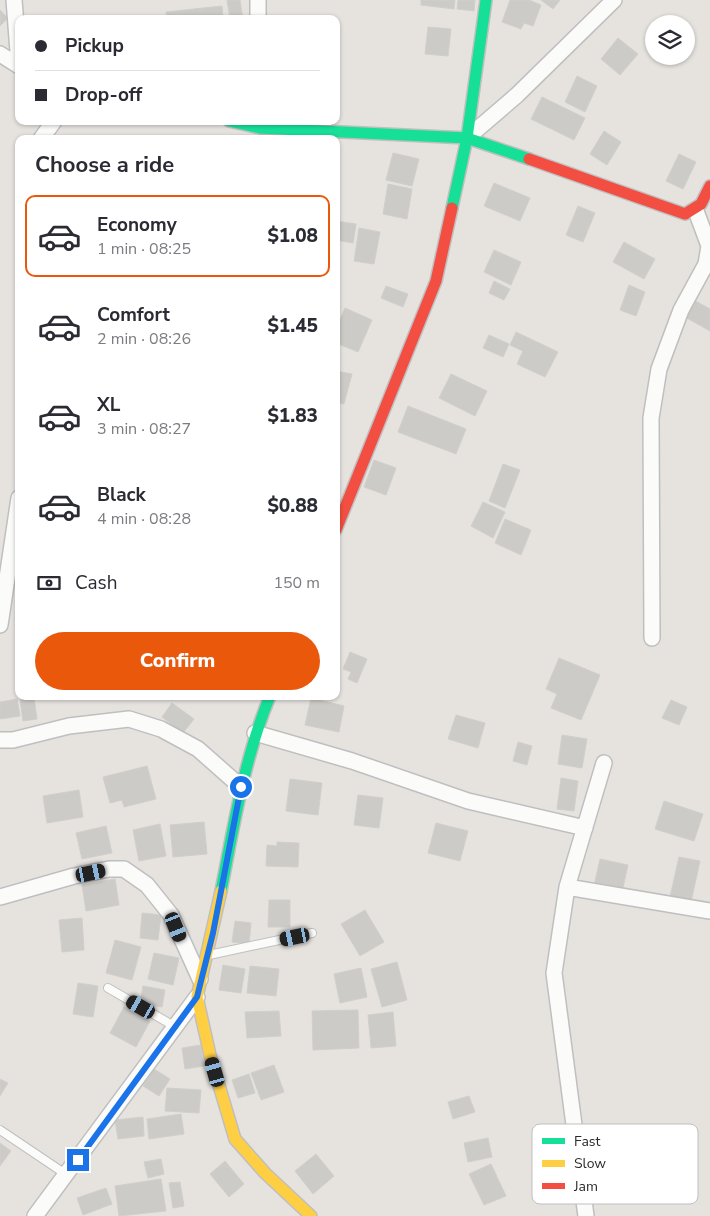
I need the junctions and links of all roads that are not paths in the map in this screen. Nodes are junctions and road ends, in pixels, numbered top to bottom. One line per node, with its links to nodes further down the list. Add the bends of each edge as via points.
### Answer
1 (14, 0): 5 (street)
2 (258, 0): 6 (street)
3 (486, 0): 10 (street)
4 (614, 0): 10 (street)
5 (15, 15)
6 (258, 15)
7 (0, 54): 8 (street)
8 (15, 63)
9 (260, 125): 10 (street)
10 (467, 138): 12 (street, via 685,214); 13 (street, via 436,281)
11 (710, 186): 12 (street)
12 (696, 211): 16 (street, via 709,246 706,264 681,310 659,369 651,418)
13 (340, 520)
14 (15, 525): 15 (street)
15 (0, 625)
16 (652, 638)
17 (268, 700): 18 (street)
18 (255, 733): 21 (street); 22 (street, via 468,802)
19 (0, 740): 21 (street, via 128,718 162,729 198,749)
20 (604, 764): 22 (street)
21 (241, 787): 27 (street)
22 (584, 828): 23 (street)
23 (567, 887): 25 (street); 32 (street, via 554,973)
24 (0, 897): 28 (street, via 74,876 124,869 147,885 171,915)
25 (710, 911)
26 (312, 933): 27 (lane)
27 (207, 956): 28 (street)
28 (200, 979): 30 (street)
29 (108, 988): 31 (lane)
30 (197, 997): 31 (street); 36 (street, via 235,1139 265,1173)
31 (174, 1026): 34 (street)
32 (574, 1124)
33 (0, 1130): 34 (lane)
34 (67, 1175): 35 (street)
35 (35, 1216)
36 (311, 1216)

